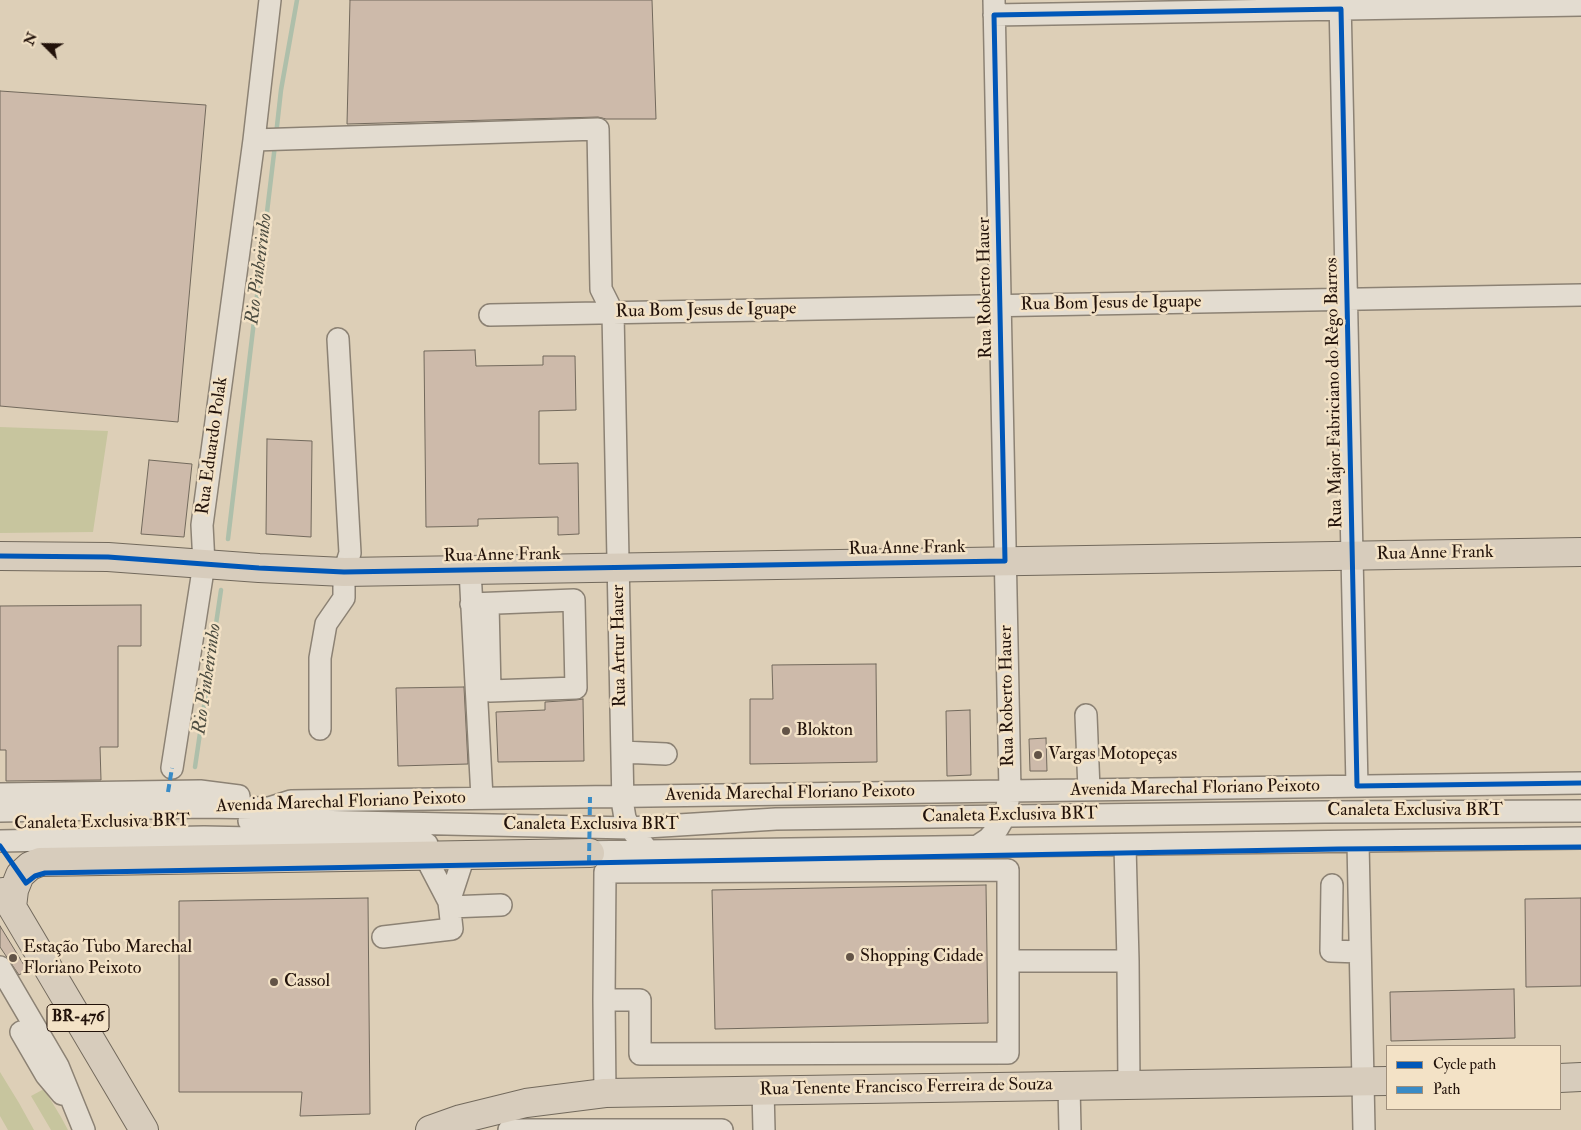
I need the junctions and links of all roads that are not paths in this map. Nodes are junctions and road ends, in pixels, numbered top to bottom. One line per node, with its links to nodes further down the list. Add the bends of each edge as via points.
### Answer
1 (270, 0): 5 (street, Rua Eduardo Polak)
2 (1340, 5): 3 (street); 4 (street); 7 (street, Rua Major Fabriciano do Rêgo Barros)
3 (1581, 5)
4 (994, 7): 8 (street, Rua Roberto Hauer)
5 (262, 140): 9 (street, via 598,130 601,289); 16 (street, Rua Eduardo Polak, via 202,525)
6 (1581, 295): 7 (street, Rua Bom Jesus de Iguape)
7 (1347, 299): 8 (street, Rua Bom Jesus de Iguape); 14 (street, Rua Major Fabriciano do Rêgo Barros)
8 (1000, 306): 9 (street, Rua Bom Jesus de Iguape); 15 (street, Rua Roberto Hauer)
9 (613, 313): 10 (street, Rua Bom Jesus de Iguape); 17 (street, Rua Artur Hauer)
10 (490, 315)
11 (338, 339): 19 (street, via 350,553)
12 (1581, 552): 14 (main road, Rua Anne Frank)
13 (0, 556): 16 (main road, Rua Anne Frank, via 99,556)
14 (1352, 556): 15 (main road, Rua Anne Frank); 27 (street, Rua Major Fabriciano do Rêgo Barros)
15 (1005, 561): 17 (main road, Rua Anne Frank); 29 (street, Rua Roberto Hauer)
16 (204, 564): 19 (main road, Rua Anne Frank); 25 (street, Rua Eduardo Polak)
17 (618, 568): 18 (main road, Rua Anne Frank); 23 (street, Rua Artur Hauer)
18 (470, 570): 19 (main road, Rua Anne Frank); 20 (street)
19 (344, 572): 22 (street, via 344,598 326,624 320,658)
20 (479, 604): 20 (street, via 574,600 576,688 490,692); 32 (street)
21 (1086, 715): 28 (street)
22 (320, 729)
23 (622, 752): 24 (street); 31 (street, Rua Artur Hauer)
24 (666, 754)
25 (172, 768)
26 (1581, 783): 27 (street, Avenida Marechal Floriano Peixoto)
27 (1357, 786): 28 (street, Avenida Marechal Floriano Peixoto)
28 (1089, 790): 29 (street, Avenida Marechal Floriano Peixoto)
29 (1010, 791): 31 (street, Avenida Marechal Floriano Peixoto); 39 (street, Rua Roberto Hauer)
30 (0, 794): 34 (street, Canaleta Exclusiva BRT, via 200,792)
31 (623, 796): 32 (street, Avenida Marechal Floriano Peixoto); 44 (street, Rua Artur Hauer, via 625,818)
32 (482, 798): 33 (street, Avenida Marechal Floriano Peixoto)
33 (363, 800): 35 (street, Avenida Marechal Floriano Peixoto); 42 (street, Canaleta Exclusiva BRT)
34 (232, 801): 35 (street, Canaleta Exclusiva BRT); 36 (street, Avenida Marechal Floriano Peixoto); 41 (street, Avenida Marechal Floriano Peixoto)
35 (291, 801): 36 (street, Avenida Marechal Floriano Peixoto)
36 (269, 808): 40 (street, Canaleta Exclusiva BRT)
37 (0, 811): 41 (street, Avenida Marechal Floriano Peixoto)
38 (1581, 811): 39 (street, Canaleta Exclusiva BRT)
39 (1005, 816): 44 (street, Canaleta Exclusiva BRT, via 776,819); 50 (street, via 988,839)
40 (309, 821): 41 (street, Canaleta Exclusiva BRT); 42 (street, Canaleta Exclusiva BRT)
41 (203, 822): 43 (street, Canaleta Exclusiva BRT); 45 (street, Avenida Marechal Floriano Peixoto); 47 (street, Avenida Marechal Floriano Peixoto)
42 (440, 823): 44 (street, Canaleta Exclusiva BRT)
43 (0, 825)
44 (630, 828): 55 (street, Rua Artur Hauer)
45 (252, 838): 51 (street, Avenida Marechal Floriano Peixoto); 54 (street)
46 (1581, 838): 48 (street, Avenida Marechal Floriano Peixoto)
47 (0, 841)
48 (1358, 842): 49 (street, Avenida Marechal Floriano Peixoto); 61 (street)
49 (1125, 845): 50 (street, Avenida Marechal Floriano Peixoto); 63 (street)
50 (976, 847): 55 (street, Avenida Marechal Floriano Peixoto)
51 (590, 853): 53 (main road); 55 (street, Avenida Marechal Floriano Peixoto)
52 (426, 856): 53 (main road); 54 (main road); 58 (street)
53 (464, 856): 58 (street)
54 (296, 859): 57 (main road, via 40,862 20,875 14,890)
55 (645, 862): 62 (street, via 1008,870); 66 (street, via 605,872)
56 (1332, 885): 61 (street, via 1331,951)
57 (6, 897): 75 (main road, BR-476)
58 (450, 904): 59 (street); 60 (street, via 452,928)
59 (501, 905)
60 (383, 937)
61 (1360, 952): 69 (street)
62 (1008, 961): 63 (street); 66 (street, via 1008,1053 640,1054 640,1000)
63 (1128, 961): 70 (street)
64 (0, 966): 74 (street, via 58,1066)
65 (0, 995): 74 (street, via 46,1075)
66 (604, 1000): 73 (street)
67 (1581, 1077): 68 (main road)
68 (1561, 1078)
69 (1375, 1081): 70 (main road, Rua Tenente Francisco Ferreira de Souza); 81 (street)
70 (1128, 1085): 71 (main road, Rua Tenente Francisco Ferreira de Souza)
71 (1069, 1086): 72 (main road, Rua Tenente Francisco Ferreira de Souza); 80 (street)
72 (764, 1090): 73 (main road, Rua Tenente Francisco Ferreira de Souza); 79 (street)
73 (605, 1093): 76 (main road, Rua Tenente Francisco Ferreira de Souza, via 526,1103)
74 (80, 1121)
75 (144, 1130)
76 (430, 1130)
77 (509, 1130): 78 (street)
78 (722, 1130)
79 (764, 1130)
80 (1070, 1130)
81 (1364, 1130)

